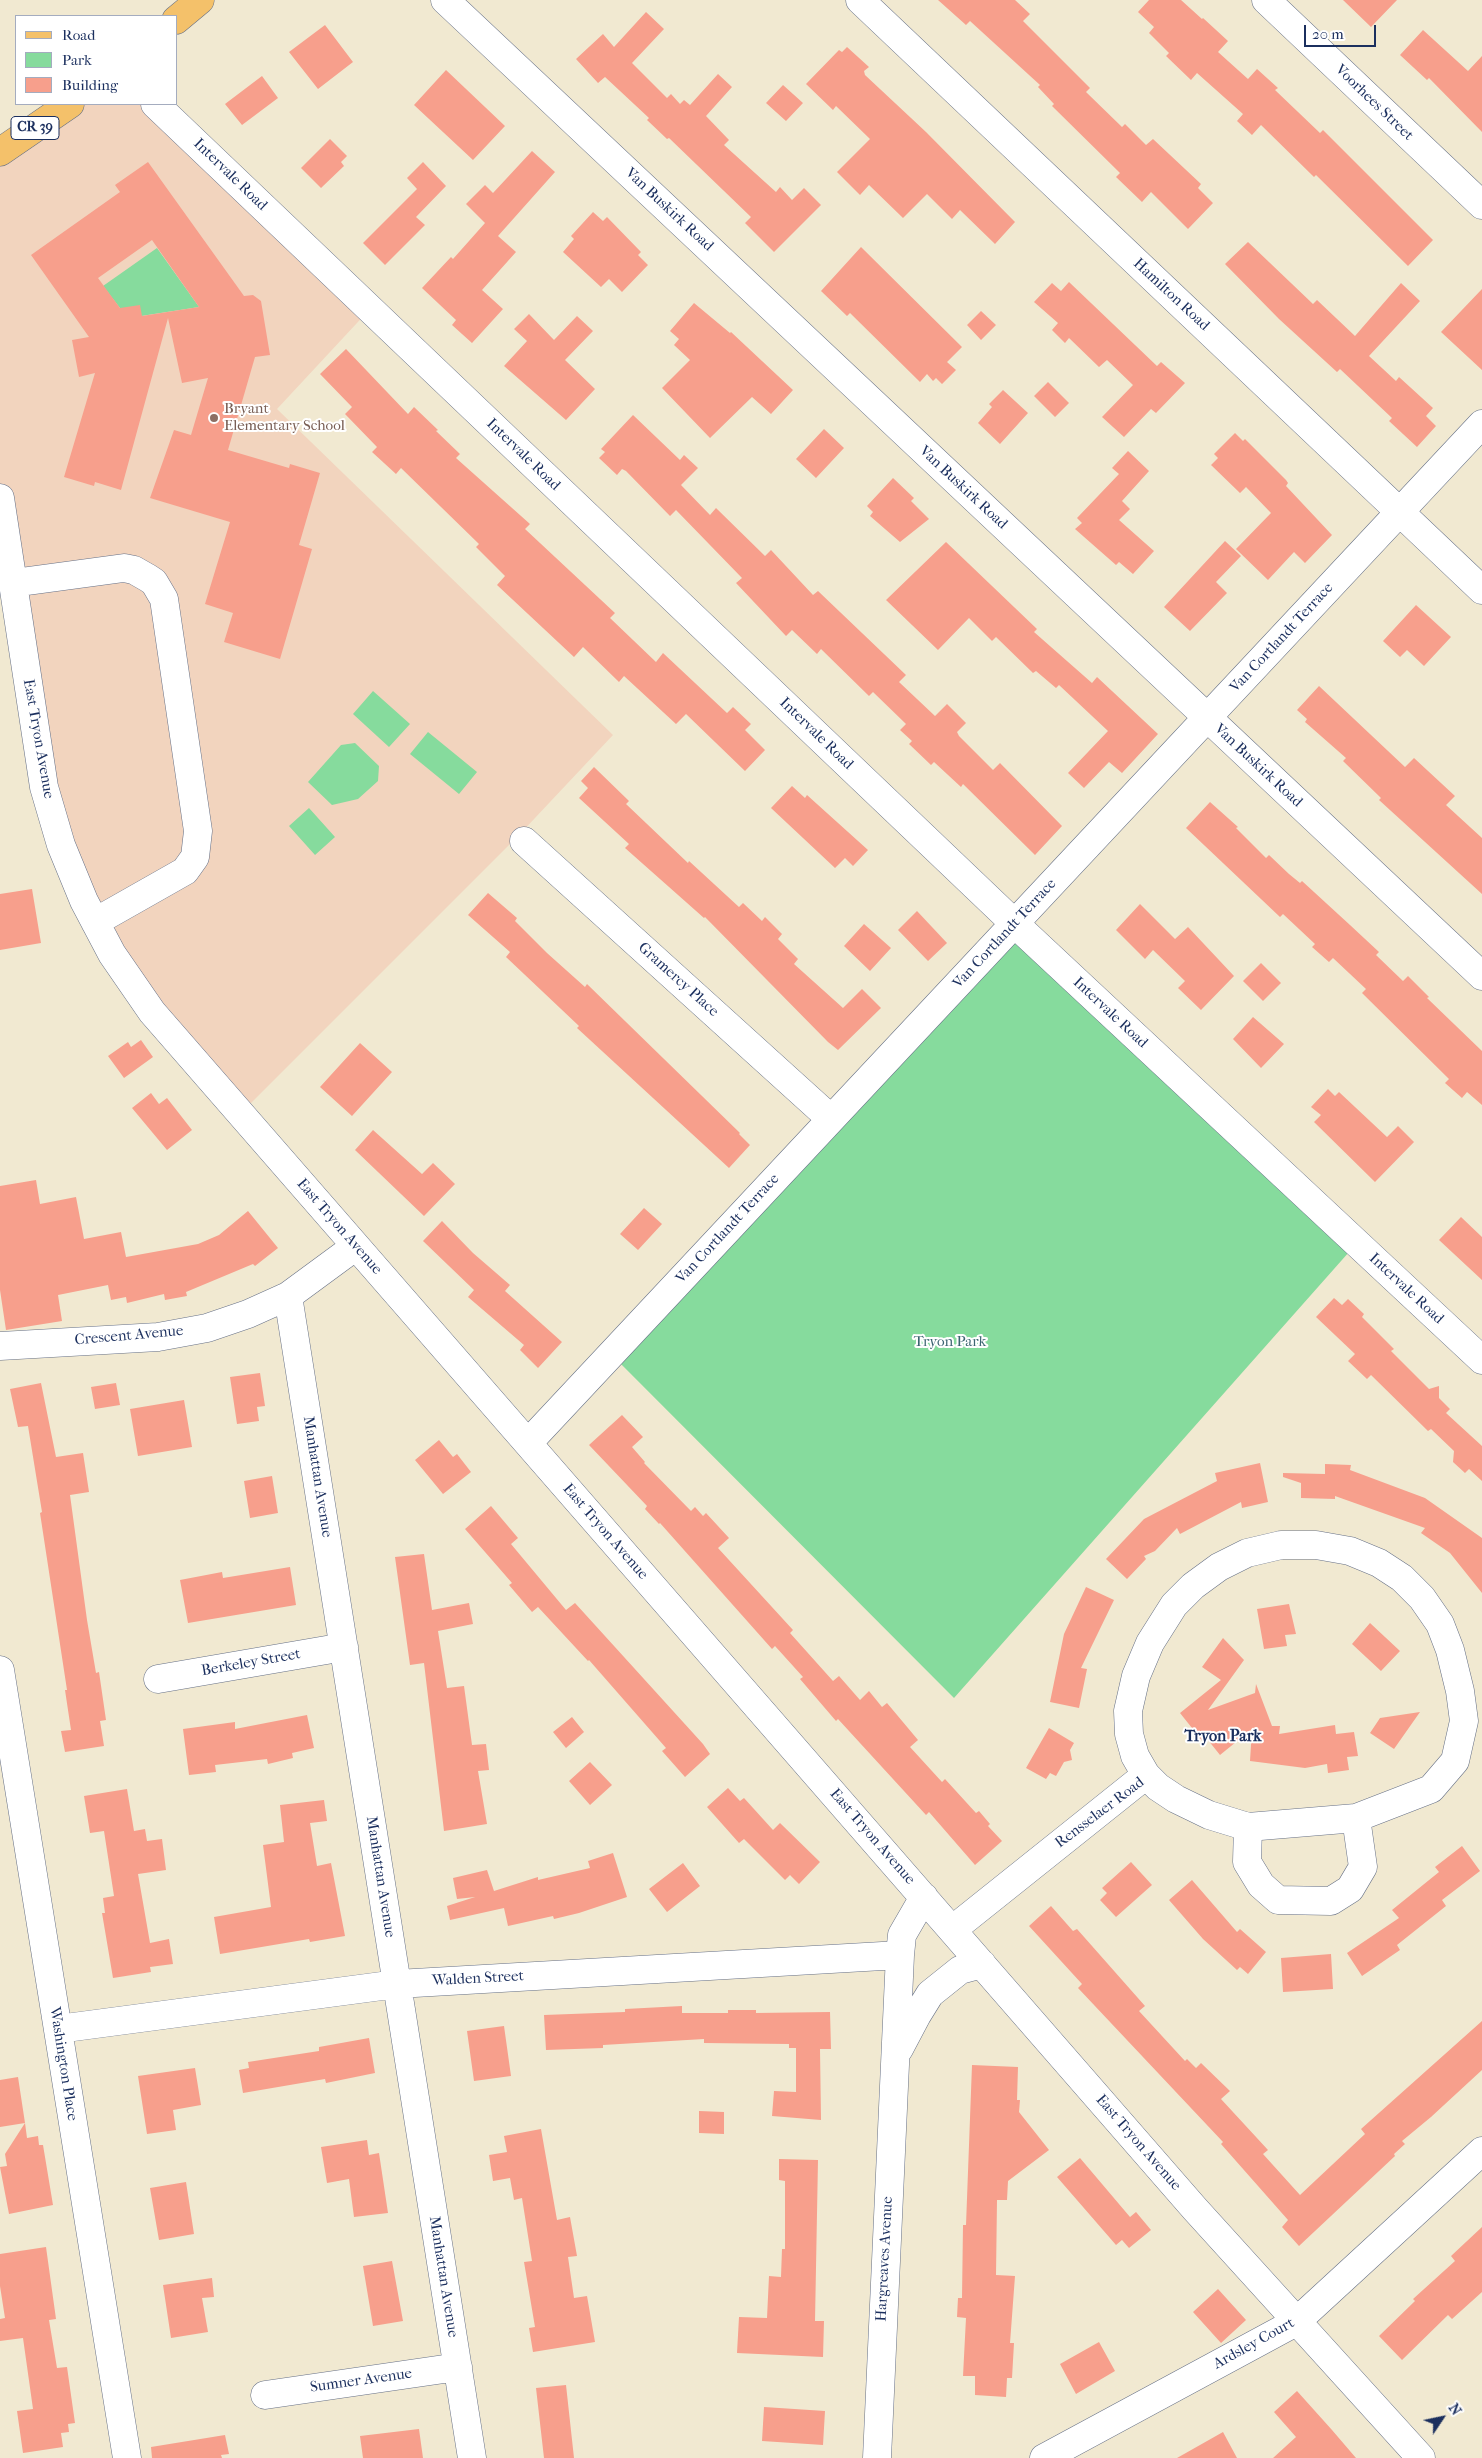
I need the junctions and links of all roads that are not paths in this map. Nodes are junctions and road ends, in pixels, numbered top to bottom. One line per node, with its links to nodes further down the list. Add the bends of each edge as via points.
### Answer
1 (200, 0): 5 (main road)
2 (445, 0): 15 (street, Van Buskirk Road)
3 (860, 0): 12 (street, Hamilton Road)
4 (1266, 0): 9 (street, Voorhees Street)
5 (178, 18)
6 (69, 105): 8 (main road, CR 39)
7 (156, 105): 18 (street, Intervale Road)
8 (0, 152)
9 (1482, 206)
10 (1482, 424): 12 (street, Van Cortlandt Terrace)
11 (0, 498): 13 (street, East Tryon Avenue)
12 (1400, 512): 14 (street, Hamilton Road); 15 (street, Van Cortlandt Terrace)
13 (13, 583): 17 (street, East Tryon Avenue, via 44,787 61,845); 17 (street, via 124,568 154,582 164,599 198,831 196,850 192,864 185,871)
14 (1482, 590)
15 (1207, 718): 18 (street, Van Cortlandt Terrace); 19 (street, Van Buskirk Road)
16 (524, 841): 20 (street, Gramercy Place)
17 (95, 922): 21 (street, East Tryon Avenue, via 112,954 152,1012)
18 (1014, 924): 20 (street, Van Cortlandt Terrace); 24 (street, Intervale Road)
19 (1482, 976)
20 (831, 1119): 25 (street, Van Cortlandt Terrace)
21 (356, 1246): 22 (street, Crescent Avenue); 25 (street, East Tryon Avenue)
22 (288, 1296): 23 (street, Crescent Avenue, via 207,1328 158,1337); 26 (street, Manhattan Avenue)
23 (0, 1346)
24 (1482, 1360)
25 (528, 1443): 33 (street, East Tryon Avenue)
26 (344, 1647): 28 (street, Berkeley Street); 37 (street, Manhattan Avenue)
27 (0, 1670): 38 (street, Washington Place)
28 (158, 1679)
29 (1473, 1724): 30 (street, via 1440,1624 1422,1598 1402,1578 1350,1551 1316,1545 1281,1546 1247,1553 1192,1586 1174,1605 1150,1643 1136,1676 1128,1711 1128,1734); 31 (street, Rensselaer Road, via 1455,1761 1431,1789)
30 (1146, 1775): 32 (street, Rensselaer Road, via 1176,1799 1209,1815); 34 (street, Rensselaer Road)
31 (1356, 1818): 32 (street, Rensselaer Road); 32 (street, via 1363,1867 1350,1889 1331,1901 1278,1900 1261,1885 1247,1862)
32 (1248, 1827)
33 (924, 1897): 34 (street, East Tryon Avenue); 35 (street, Hargreaves Avenue, via 902,1935)
34 (952, 1930): 36 (street, East Tryon Avenue)
35 (900, 1956): 37 (street, Walden Street); 39 (street, Hargreaves Avenue)
36 (982, 1964): 39 (street, Hargreaves Avenue, via 960,1970 930,1994); 41 (street, East Tryon Avenue)
37 (397, 1984): 38 (street, Walden Street); 42 (street, Manhattan Avenue)
38 (58, 2029): 44 (street, Washington Place)
39 (894, 2059): 46 (street, Hargreaves Avenue)
40 (1482, 2151): 41 (street, Ardsley Court)
41 (1296, 2322): 47 (street, Ardsley Court); 48 (street, East Tryon Avenue)
42 (458, 2367): 43 (street, Sumner Avenue); 45 (street, Manhattan Avenue)
43 (265, 2395)
44 (127, 2458)
45 (472, 2458)
46 (876, 2458)
47 (1044, 2458)
48 (1421, 2458)

